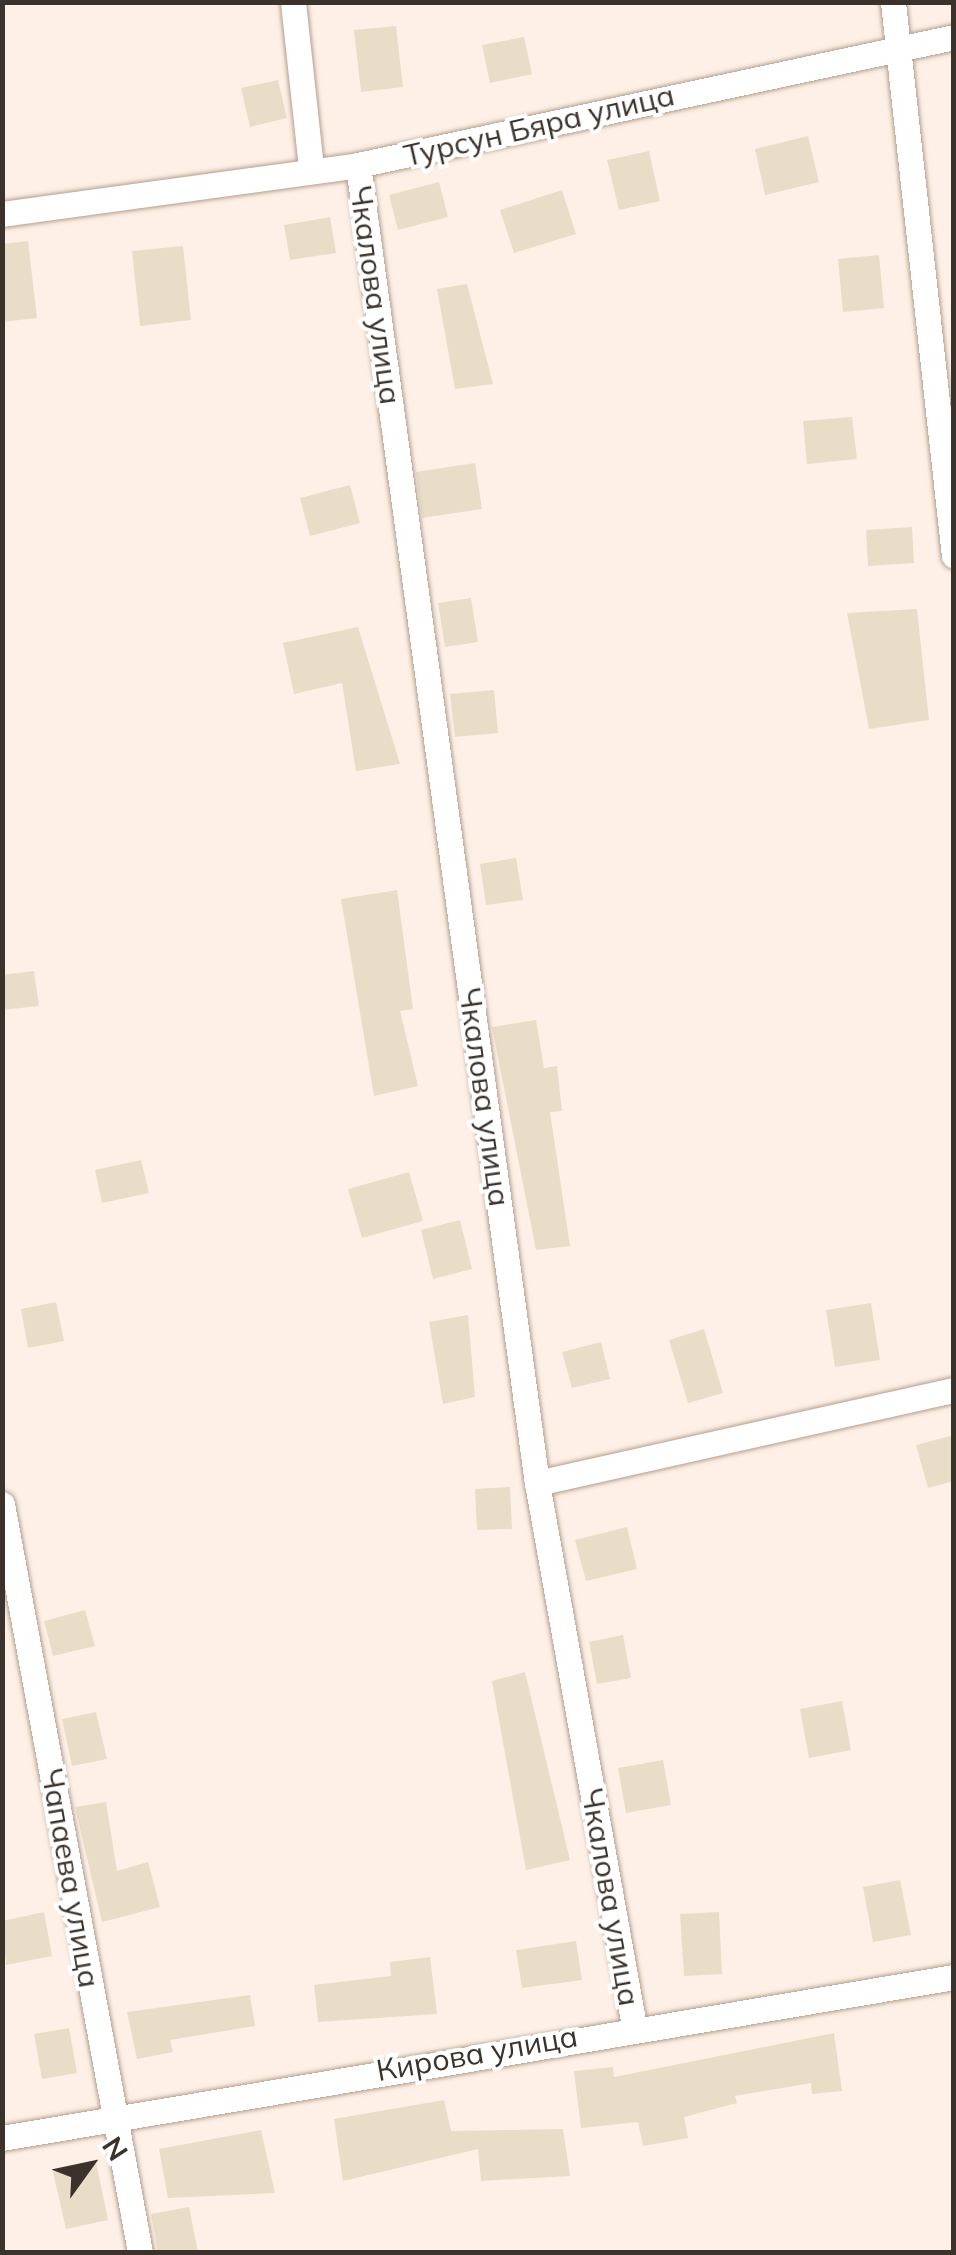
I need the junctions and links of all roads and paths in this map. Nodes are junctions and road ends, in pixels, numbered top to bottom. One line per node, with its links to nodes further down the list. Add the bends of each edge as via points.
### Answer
1 (293, 2): 6 (street, Чкалова улица)
2 (893, 2): 4 (street)
3 (954, 37): 4 (street, Турсун Бяра улица)
4 (902, 44): 5 (street, Турсун Бяра улица); 8 (street)
5 (358, 165): 6 (street, Турсун Бяра улица); 10 (street, Чкалова улица)
6 (311, 168): 7 (street, Турсун Бяра улица)
7 (2, 214)
8 (954, 556)
9 (954, 1390): 10 (street)
10 (537, 1484): 13 (street, Чкалова улица)
11 (2, 1504): 14 (street, Чапаева улица)
12 (954, 1977): 13 (street, Кирова улица)
13 (634, 2026): 14 (street, Кирова улица)
14 (114, 2116): 15 (street, Кирова улица); 16 (street, Чапаева улица)
15 (2, 2138)
16 (140, 2252)

